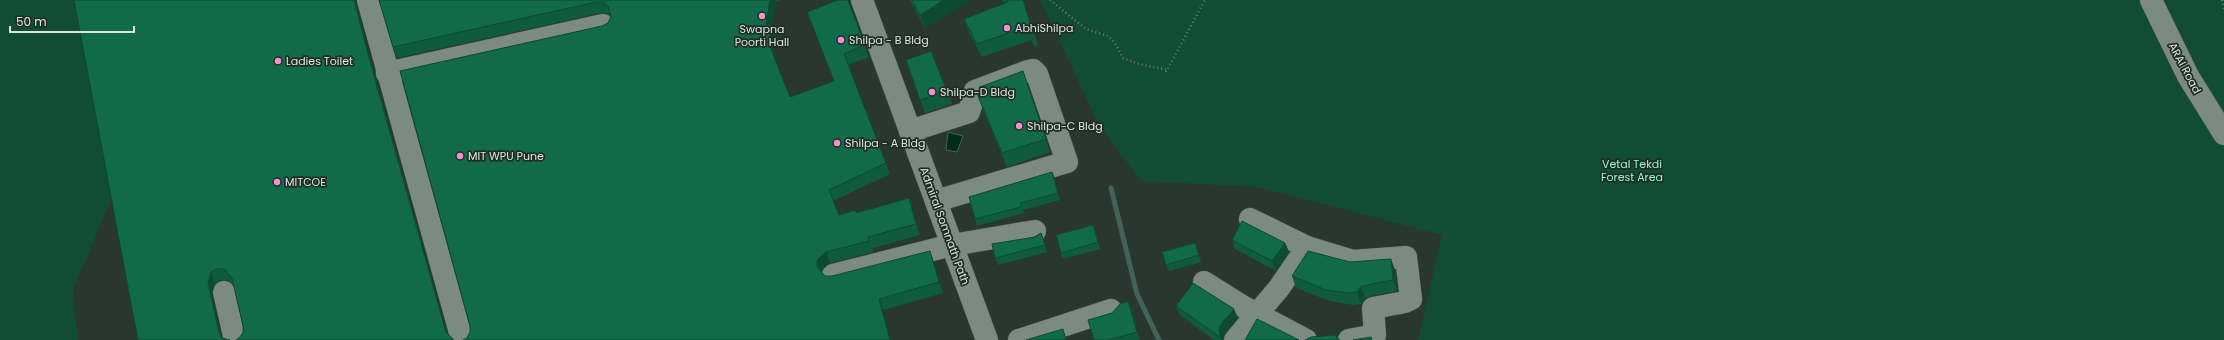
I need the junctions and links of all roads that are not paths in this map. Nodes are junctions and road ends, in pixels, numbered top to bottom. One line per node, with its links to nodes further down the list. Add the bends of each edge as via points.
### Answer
1 (368, 0): 5 (street)
2 (862, 0): 6 (street, Admiral Somnath Path)
3 (2151, 0): 7 (street, ARAI Road, via 2188,76)
4 (603, 25): 5 (street)
5 (388, 73): 19 (street)
6 (910, 131): 8 (street, Admiral Somnath Path); 8 (street, via 969,112 975,91 1028,71 1033,70 1037,74 1067,162)
7 (2224, 134)
8 (936, 201): 11 (street, Admiral Somnath Path)
9 (1250, 219): 12 (street)
10 (1035, 231): 11 (street)
11 (952, 245): 13 (street); 20 (street, Admiral Somnath Path)
12 (1307, 247): 17 (street); 24 (street, via 1353,261 1406,256 1411,299 1373,308 1375,335)
13 (833, 275)
14 (1204, 282): 17 (street)
15 (224, 292): 18 (street)
16 (1111, 310): 21 (street)
17 (1258, 313): 22 (street); 23 (street)
18 (235, 340)
19 (462, 340)
20 (987, 340)
21 (1019, 340)
22 (1235, 340)
23 (1306, 340)
24 (1349, 340)

